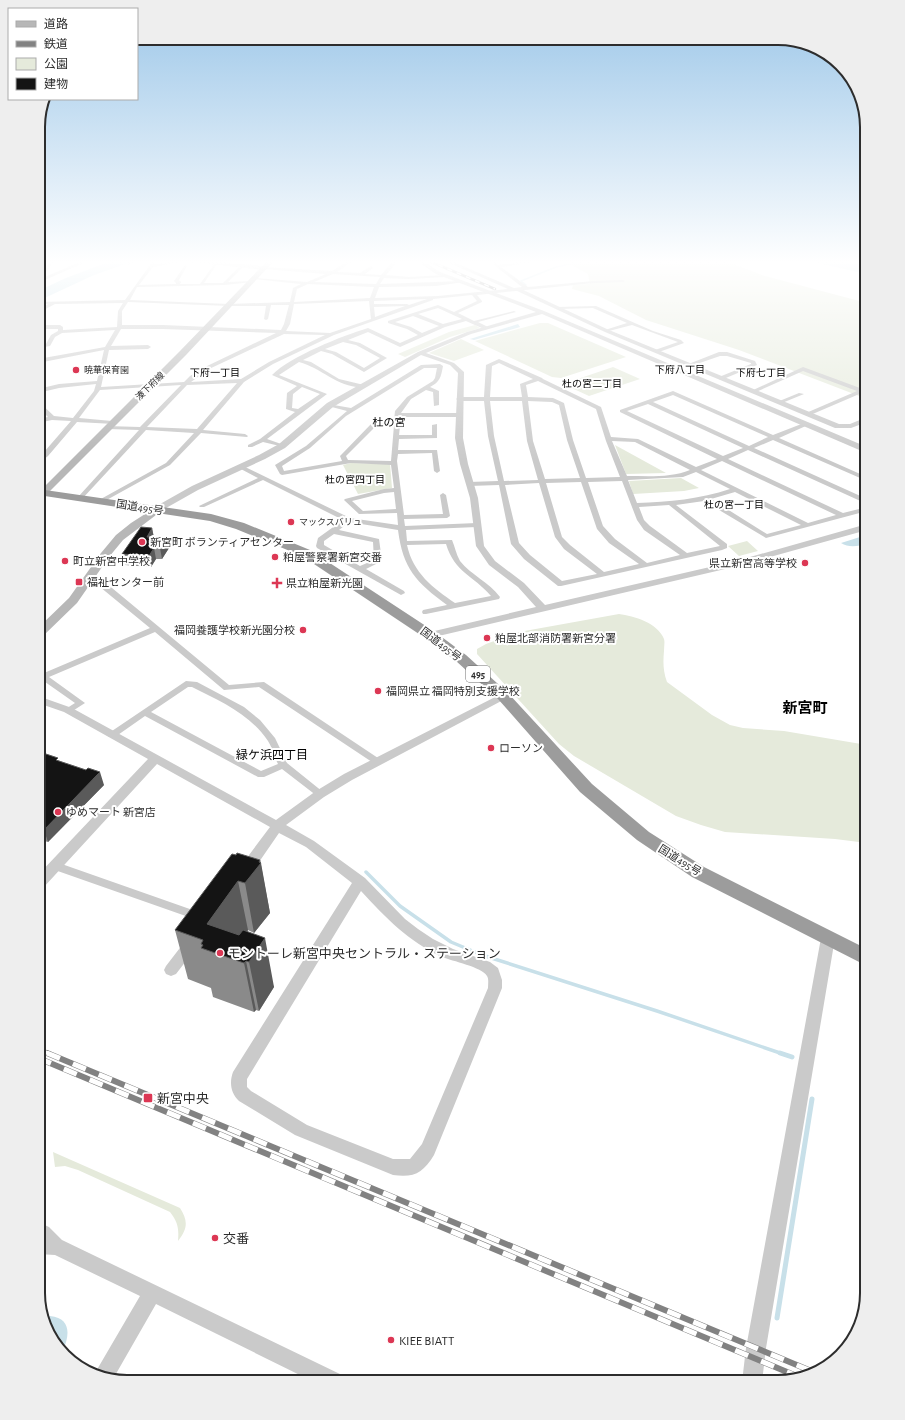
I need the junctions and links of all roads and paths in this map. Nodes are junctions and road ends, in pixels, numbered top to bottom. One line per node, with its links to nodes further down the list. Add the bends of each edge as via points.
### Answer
1 (60, 327): 16 (street)
2 (116, 327): 16 (street)
3 (119, 327): 23 (street)
4 (142, 327): 13 (street)
5 (285, 327): 17 (street)
6 (352, 327): 18 (street)
7 (407, 327): 19 (street)
8 (440, 327): 19 (street)
9 (578, 327): 66 (street)
10 (599, 327): 15 (street)
11 (620, 327): 15 (street)
12 (640, 327): 25 (street, via 681,343)
13 (207, 328): 17 (street); 38 (main road, 湊下府線)
14 (486, 328): 26 (street)
15 (607, 331): 25 (street)
16 (61, 332): 21 (street, via 53,336 48,345)
17 (283, 332): 18 (street); 37 (street, via 206,368)
18 (332, 334): 27 (street)
19 (422, 335): 20 (street, via 400,345 368,330)
20 (342, 340): 24 (street); 31 (street, via 358,344 384,358)
21 (45, 345)
22 (148, 347): 23 (street)
23 (107, 348): 28 (street); 36 (street)
24 (321, 350): 29 (street); 31 (street, via 334,353)
25 (657, 351): 30 (street)
26 (420, 353): 40 (street); 48 (street, via 459,369)
27 (287, 357): 29 (street); 35 (street, via 271,363)
28 (45, 360)
29 (300, 360): 39 (street, via 276,375); 40 (street, via 337,380)
30 (689, 365): 33 (street); 33 (street, via 719,354 753,362 754,365)
31 (364, 370): 32 (street)
32 (358, 374)
33 (721, 378): 44 (street)
34 (540, 379): 49 (street, via 499,361 489,365); 50 (street, via 523,384); 74 (street, via 599,408)
35 (242, 381): 37 (street); 70 (street)
36 (99, 382): 42 (street); 43 (street)
37 (184, 384): 38 (street); 69 (street)
38 (150, 385): 43 (street); 67 (main road, 湊下府線)
39 (302, 385): 57 (street, via 290,393 289,409); 57 (street, via 324,394)
40 (362, 386): 54 (street)
41 (426, 388): 53 (street, via 436,391); 56 (street, via 438,378 440,366 423,366); 59 (street, via 408,398)
42 (45, 389)
43 (97, 390): 63 (street)
44 (754, 391): 45 (street, via 803,369); 52 (street)
45 (860, 391)
46 (860, 392): 58 (street)
47 (801, 394): 52 (street)
48 (459, 398): 49 (street); 60 (street)
49 (487, 399): 50 (street); 93 (street, via 491,436)
50 (525, 399): 91 (street, via 553,400 562,404 568,434); 92 (street, via 530,441)
51 (648, 402): 73 (street, via 673,393); 79 (street); 82 (street, via 622,411)
52 (780, 402): 58 (street)
53 (436, 405)
54 (330, 406): 56 (street); 77 (street)
55 (45, 410): 61 (street)
56 (351, 410): 83 (street, via 308,447 278,465 282,473)
57 (298, 411): 75 (street)
58 (808, 414): 64 (street, via 844,427)
59 (398, 415): 60 (street); 65 (street)
60 (459, 415): 94 (street, via 459,438)
61 (52, 418): 62 (street); 63 (street)
62 (45, 420)
63 (75, 420): 67 (street); 81 (street)
64 (860, 422)
65 (397, 423): 72 (street); 83 (street, via 375,423 343,456)
66 (806, 424): 73 (street); 78 (street)
67 (110, 425): 69 (street); 95 (main road, 湊下府線)
68 (435, 426): 72 (street, via 435,437)
69 (143, 428): 70 (street); 100 (street)
70 (199, 431): 71 (street); 103 (street, via 168,464)
71 (245, 436)
72 (396, 437): 80 (street)
73 (775, 438): 79 (street); 88 (street)
74 (608, 439): 86 (street, via 636,440); 90 (street)
75 (262, 440): 76 (street); 77 (street)
76 (250, 446)
77 (282, 446): 85 (street)
78 (860, 447)
79 (749, 448): 82 (street); 102 (street)
80 (395, 452): 84 (street); 87 (street, via 435,451)
81 (45, 455)
82 (723, 459): 86 (street); 110 (street)
83 (346, 462): 84 (street)
84 (394, 463): 96 (street)
85 (241, 467): 89 (street); 107 (street, via 195,488)
86 (696, 470): 90 (street, via 683,475); 97 (street)
87 (437, 471)
88 (860, 476)
89 (263, 478): 106 (street); 111 (street)
90 (624, 479): 91 (street); 105 (street)
91 (583, 480): 92 (street); 119 (street, via 603,533)
92 (542, 482): 93 (street); 121 (street, via 559,537 567,547)
93 (501, 483): 94 (street); 121 (street, via 515,544 527,557 561,584)
94 (469, 484): 113 (street, via 474,498)
95 (45, 488)
96 (398, 490): 109 (street); 109 (street, via 347,500 360,513)
97 (735, 490): 101 (street); 112 (street)
98 (45, 493): 100 (highway, 国道495号 / 495)
99 (443, 495): 109 (street, via 447,516)
100 (80, 498): 103 (highway, 国道495号 / 495)
101 (706, 498): 104 (street); 112 (street, via 766,536)
102 (860, 499)
103 (101, 501): 107 (highway, 国道495号 / 495)
104 (671, 504): 105 (street); 118 (street, via 724,546)
105 (635, 505): 118 (street, via 647,528)
106 (202, 506)
107 (156, 510): 122 (main road, via 116,541); 129 (highway, 国道495号 / 495, via 225,522 292,547 324,564)
108 (860, 511): 110 (street)
109 (401, 514): 114 (street)
110 (841, 515): 112 (street)
111 (348, 520): 114 (street); 116 (street)
112 (806, 524)
113 (477, 525): 114 (street); 125 (street, via 480,546 486,557 521,585)
114 (402, 528): 117 (street)
115 (860, 529): 125 (street, via 738,562)
116 (332, 531): 120 (street, via 321,540 320,546); 120 (street, via 376,541 378,561)
117 (404, 543): 124 (street, via 406,559 416,575); 124 (street, via 449,542 460,566 496,597)
118 (686, 556): 119 (street)
119 (645, 565): 121 (street)
120 (360, 569): 123 (street)
121 (602, 574)
122 (89, 580): 127 (main road, via 65,610); 128 (street, via 103,585)
123 (401, 593)
124 (453, 606): 126 (street)
125 (542, 608): 129 (street)
126 (426, 612)
127 (45, 628)
128 (155, 629): 130 (street); 138 (street, via 227,688 261,684)
129 (430, 635): 132 (highway, 国道495号 / 495, via 461,658)
130 (45, 672)
131 (45, 677): 134 (street, via 81,703)
132 (503, 696): 138 (street); 147 (highway, 国道495号 / 495, via 586,788 643,836 698,872)
133 (45, 702): 134 (street)
134 (68, 710): 136 (street)
135 (146, 713): 136 (street); 139 (street, via 261,775); 139 (street, via 186,684 194,684 241,709 257,722 272,740)
136 (112, 735): 137 (street)
137 (156, 758): 141 (street); 142 (street)
138 (378, 762): 140 (street)
139 (283, 765): 140 (street)
140 (320, 794): 141 (street)
141 (278, 826): 144 (street); 145 (street, via 325,854)
142 (56, 866): 143 (street); 146 (street)
143 (45, 877)
144 (236, 882)
145 (360, 882): 145 (street, via 413,933 448,953 485,966 493,972 495,980 494,988 428,1149 420,1164 407,1169 393,1167 301,1130 245,1096 239,1091 238,1085 239,1077)
146 (211, 917): 149 (street)
147 (828, 938): 148 (highway, 国道495号 / 495); 156 (street)
148 (860, 954)
149 (171, 970)
150 (45, 1235): 152 (street)
151 (45, 1246): 152 (street)
152 (56, 1246): 153 (street)
153 (152, 1294): 154 (street); 155 (street)
154 (106, 1372)
155 (320, 1375)
156 (753, 1375)

